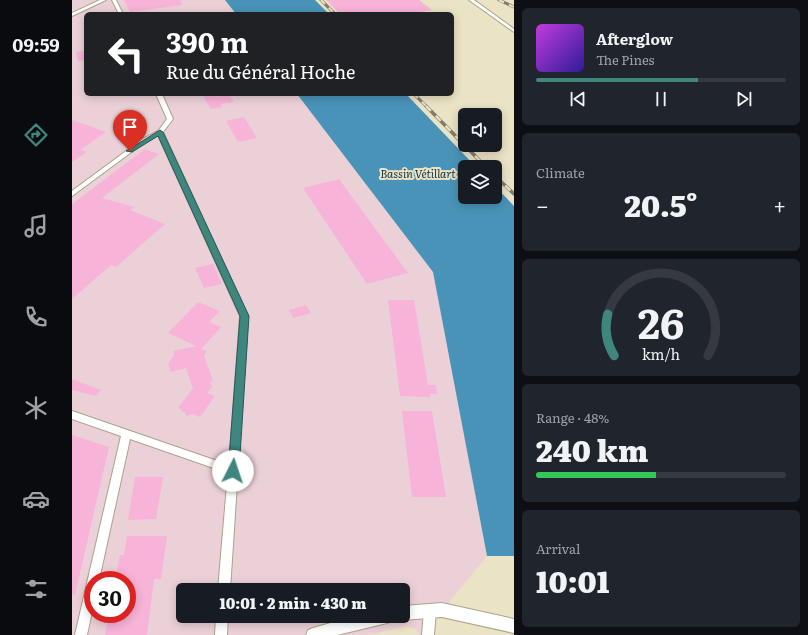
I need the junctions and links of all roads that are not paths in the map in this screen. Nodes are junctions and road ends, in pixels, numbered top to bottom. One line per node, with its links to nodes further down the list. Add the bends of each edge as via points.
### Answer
1 (104, 0): 4 (street)
2 (114, 0): 5 (street)
3 (471, 0): 7 (street)
4 (96, 2): 6 (street)
5 (120, 12)
6 (72, 14)
7 (514, 31)
8 (160, 96): 9 (street, via 170,119)
9 (160, 132): 10 (street, via 143,141); 13 (street, via 244,316)
10 (72, 194)
11 (72, 415): 12 (street)
12 (126, 434): 13 (street); 14 (street)
13 (233, 471): 15 (street)
14 (95, 571)
15 (225, 583)
16 (430, 611): 17 (street); 21 (street, via 442,610); 25 (street)
17 (410, 612)
18 (84, 622): 22 (street)
19 (222, 623): 23 (street)
20 (352, 623): 24 (street)
21 (514, 626)
22 (81, 635)
23 (221, 635)
24 (313, 635)
25 (428, 635)

